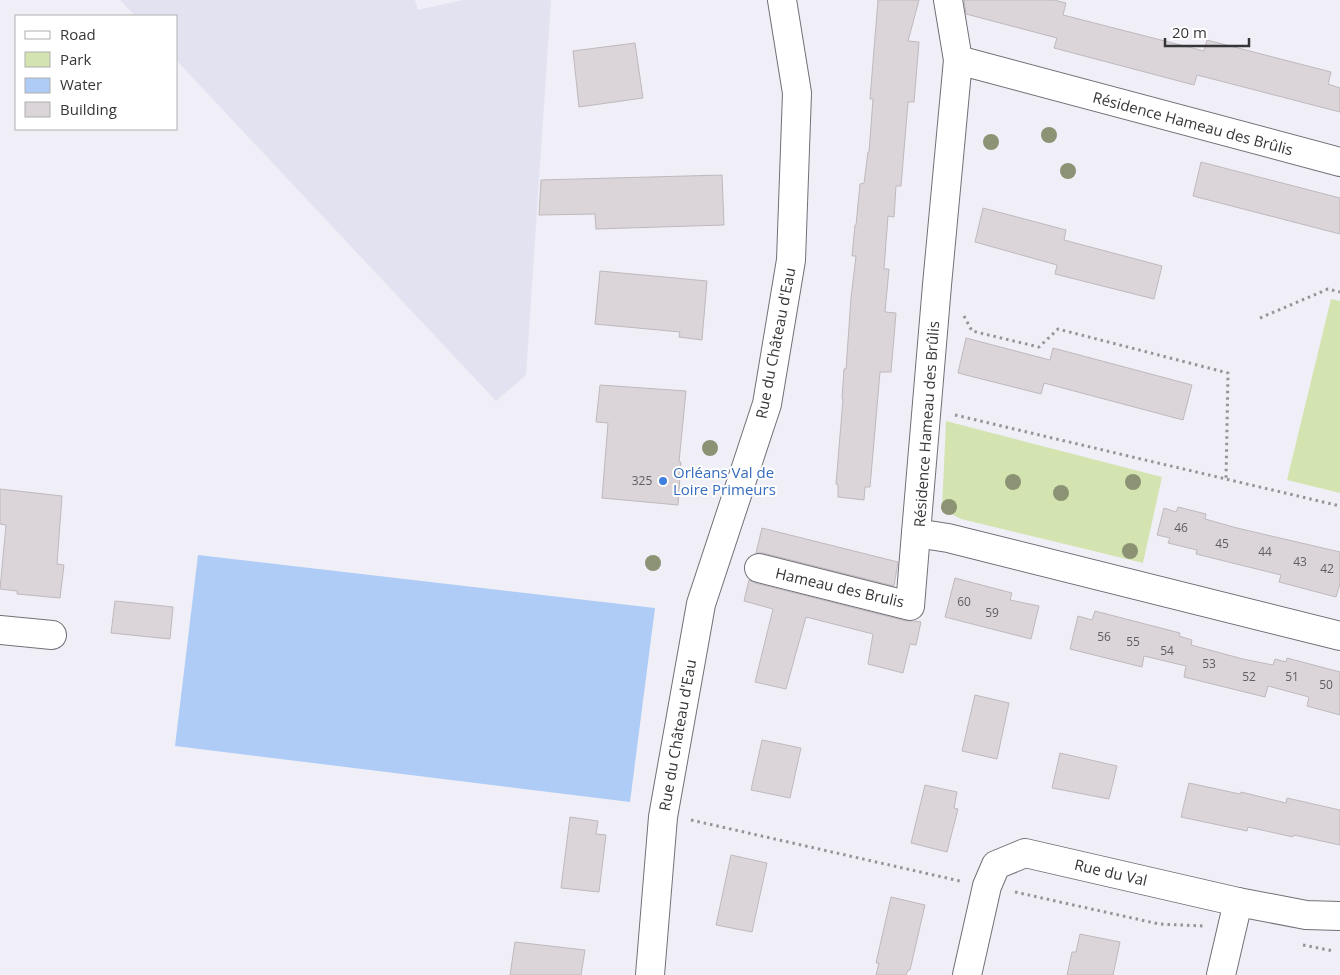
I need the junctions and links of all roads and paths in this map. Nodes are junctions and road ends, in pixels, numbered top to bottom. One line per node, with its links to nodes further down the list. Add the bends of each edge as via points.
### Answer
1 (782, 0): 16 (street, Rue du Château d'Eau, via 797,93 791,260 767,404 701,604)
2 (948, 0): 3 (street, Résidence Hameau des Brûlis)
3 (958, 60): 4 (street, Résidence Hameau des Brûlis); 11 (street, Résidence Hameau des Brûlis)
4 (1340, 162)
5 (1340, 292): 7 (path, via 1328,288)
6 (963, 316): 9 (path, via 972,331 1039,347 1058,329 1228,373)
7 (1260, 318)
8 (949, 414): 9 (path)
9 (1226, 480): 10 (path)
10 (1340, 506)
11 (916, 533): 12 (street, Hameau des Brulis, via 910,606); 15 (street, Résidence Hameau des Brûlis, via 948,538)
12 (759, 568)
13 (0, 630): 14 (street)
14 (52, 635)
15 (1340, 636)
16 (663, 817): 17 (path); 21 (street, Rue du Château d'Eau)
17 (987, 886): 18 (street, Rue du Val, via 996,865 1025,853); 20 (path, via 1160,924); 22 (street, Rue du Val)
18 (1238, 902): 19 (street, Rue du Val, via 1306,916); 23 (street)
19 (1340, 916)
20 (1212, 927)
21 (650, 975)
22 (967, 975)
23 (1221, 975)

